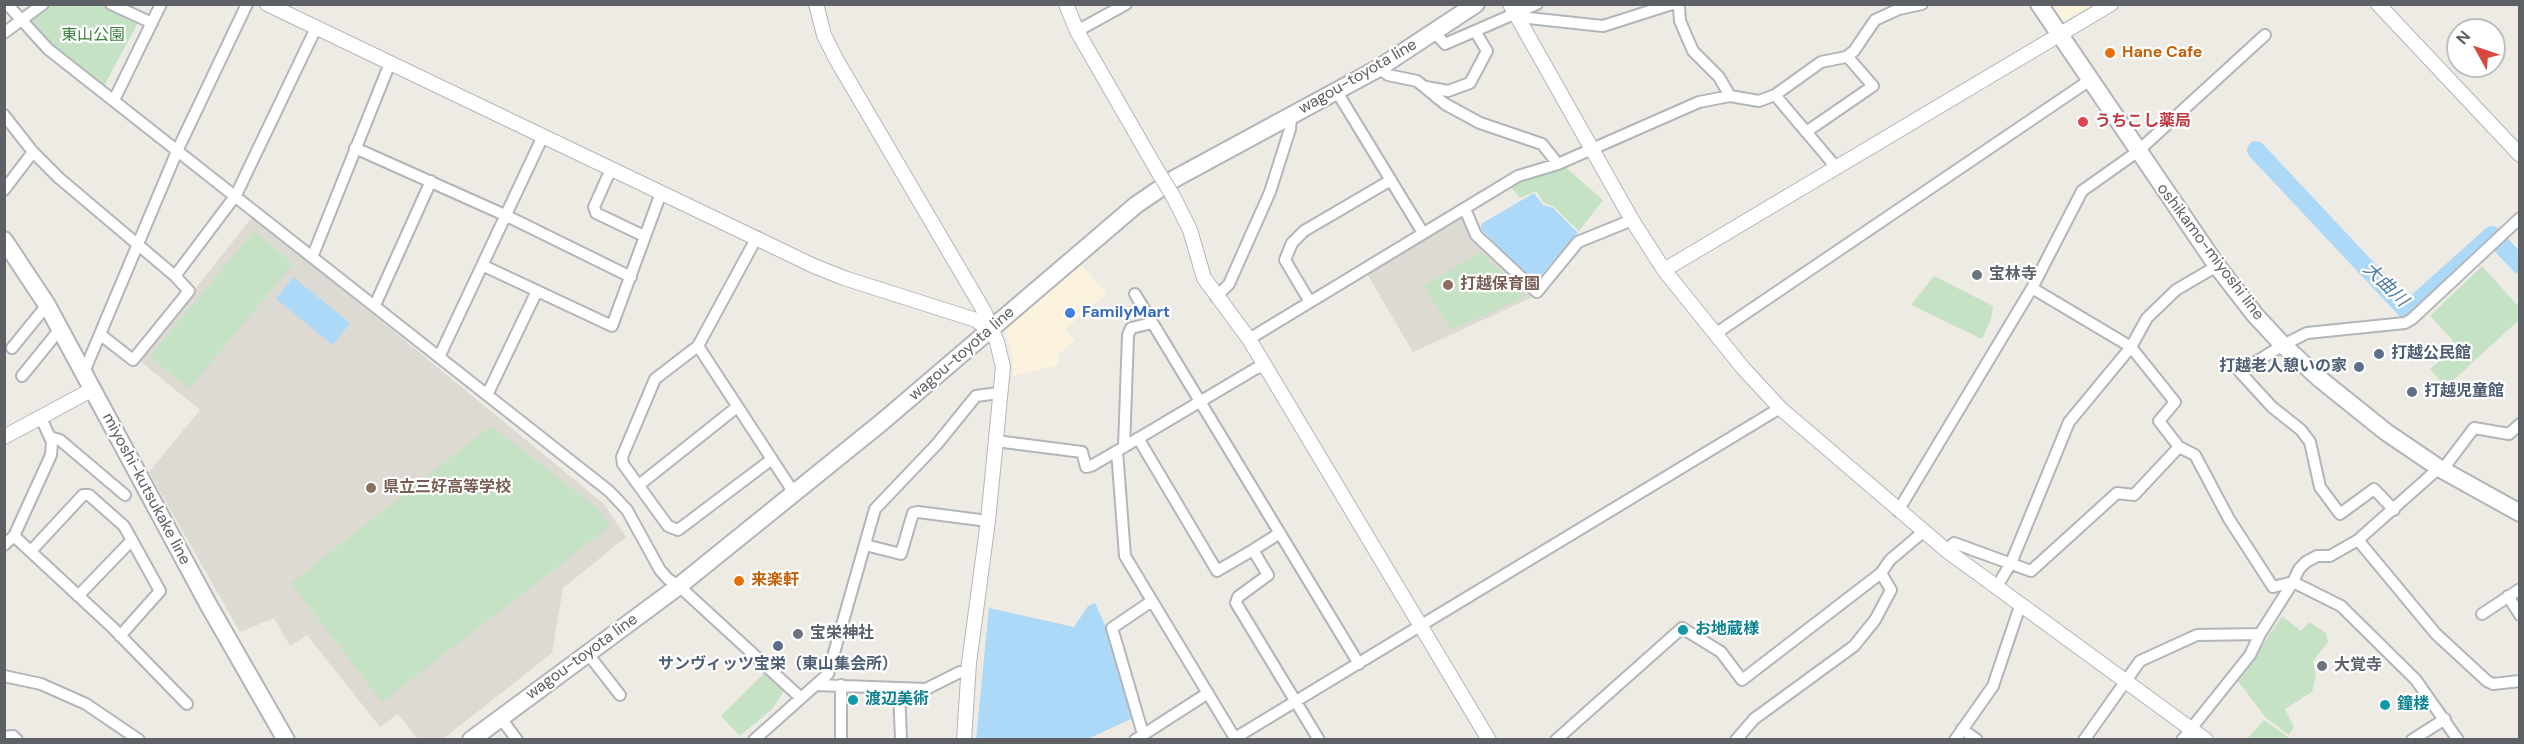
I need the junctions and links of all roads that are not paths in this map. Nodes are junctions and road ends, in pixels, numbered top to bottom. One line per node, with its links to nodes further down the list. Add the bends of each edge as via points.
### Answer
1 (7, 4): 18 (street)
2 (43, 4): 18 (street)
3 (111, 4): 19 (street)
4 (160, 4): 19 (street)
5 (247, 4): 42 (street)
6 (267, 4): 20 (street)
7 (816, 4): 77 (street, via 824,35 836,59 984,311)
8 (1066, 4): 21 (street)
9 (1126, 4): 21 (street)
10 (1476, 4): 24 (main road, wagou-toyota line)
11 (1538, 4): 17 (street)
12 (1922, 4): 27 (street, via 1875,20)
13 (2038, 4): 25 (main road, oshikamo-miyoshi line)
14 (2111, 4): 25 (street)
15 (2378, 4): 45 (street)
16 (1678, 5): 17 (street, via 1603,26); 34 (street, via 1680,21 1693,51 1719,77)
17 (1515, 12): 22 (street); 41 (street)
18 (20, 21): 23 (street); 35 (street, via 48,49)
19 (152, 23): 35 (street)
20 (316, 28): 28 (street); 53 (street)
21 (1077, 31): 72 (street, bridge, via 1173,196 1190,230 1204,278)
22 (1475, 31): 24 (street, via 1445,44); 31 (street, via 1487,51 1470,83 1448,91)
23 (4, 33)
24 (1435, 33): 29 (main road, wagou-toyota line)
25 (2059, 35): 30 (main road, oshikamo-miyoshi line); 47 (street)
26 (2265, 35): 44 (street)
27 (1847, 56): 33 (street, via 1821,62); 38 (street, via 1874,86)
28 (390, 63): 39 (street); 40 (street)
29 (1379, 68): 31 (street, via 1388,75 1409,78); 32 (main road, wagou-toyota line)
30 (2090, 80): 44 (main road, oshikamo-miyoshi line); 79 (street)
31 (1426, 87): 46 (street, via 1445,104 1480,123 1542,144)
32 (1337, 92): 37 (main road, wagou-toyota line); 49 (street)
33 (1775, 95): 34 (street, via 1759,101); 38 (street)
34 (1730, 96): 41 (street, via 1688,106)
35 (114, 100): 42 (street)
36 (4, 115): 43 (street)
37 (1291, 116): 72 (street, via 1270,192 1229,284); 77 (main road, wagou-toyota line, via 1174,179 1136,205)
38 (1806, 132): 47 (street)
39 (543, 136): 48 (street); 55 (street)
40 (355, 148): 50 (street); 63 (street)
41 (1593, 148): 46 (street); 57 (street)
42 (178, 149): 53 (street); 61 (street)
43 (33, 152): 51 (street); 61 (street)
44 (2137, 152): 65 (main road, oshikamo-miyoshi line); 69 (street, via 2082,191)
45 (2520, 156)
46 (1558, 164): 54 (street, via 1518,176)
47 (1835, 166): 66 (street)
48 (611, 169): 52 (street); 59 (street, via 594,207 596,213)
49 (1391, 180): 58 (street); 73 (street, via 1304,231 1292,243 1285,260)
50 (431, 181): 55 (street); 75 (street)
51 (4, 190)
52 (661, 193): 59 (street); 60 (street)
53 (236, 195): 63 (street); 67 (street)
54 (1465, 209): 57 (street, via 1476,235 1537,292 1578,242); 58 (street)
55 (507, 216): 64 (street); 68 (street)
56 (2520, 218): 82 (street, via 2405,323 2307,333)
57 (1632, 220): 66 (street)
58 (1424, 233): 73 (street)
59 (644, 236): 68 (street)
60 (757, 237): 77 (street, via 836,275 976,320); 83 (street)
61 (136, 245): 67 (street); 80 (street)
62 (6, 246): 74 (main road, miyoshi-kutsukake line)
63 (313, 255): 75 (street)
64 (484, 266): 70 (street); 86 (street)
65 (2217, 266): 82 (main road, oshikamo-miyoshi line); 84 (street, via 2175,290 2148,318)
66 (1664, 270): 79 (street)
67 (175, 276): 80 (street, via 189,291 133,360)
68 (631, 277): 70 (street, via 612,326)
69 (2032, 288): 84 (street); 110 (street)
70 (537, 291): 91 (street)
71 (1135, 294): 76 (street)
72 (1216, 297): 81 (street)
73 (1310, 302): 81 (street)
74 (47, 305): 78 (main road, miyoshi-kutsukake line); 85 (street)
75 (375, 305): 86 (street)
76 (1152, 323): 93 (street); 103 (street, via 1131,328 1128,335)
77 (990, 330): 92 (street, via 1003,367); 107 (main road, wagou-toyota line)
78 (62, 332): 88 (main road, miyoshi-kutsukake line); 89 (street)
79 (1715, 334): 95 (street)
80 (100, 335): 88 (street)
81 (1249, 339): 87 (street)
82 (2283, 345): 105 (main road, oshikamo-miyoshi line, via 2386,432); 109 (street, via 2240,372 2310,442 2320,487 2340,514 2374,489)
83 (698, 346): 94 (street); 106 (street, via 655,379 622,457)
84 (2131, 347): 102 (street, via 2175,402 2159,421); 123 (street, via 2070,422)
85 (12, 348)
86 (440, 355): 91 (street)
87 (1265, 365): 93 (street); 135 (street)
88 (84, 372): 90 (main road, miyoshi-kutsukake line)
89 (22, 376)
90 (93, 389): 96 (street); 161 (main road, miyoshi-kutsukake line)
91 (488, 393): 126 (street, via 609,490 627,510 660,570)
92 (999, 393): 101 (street); 119 (street, via 976,396 884,499 876,509)
93 (1200, 401): 100 (street); 114 (street)
94 (737, 407): 104 (street); 106 (street)
95 (1780, 408): 110 (street); 135 (street)
96 (41, 418): 98 (street); 99 (street)
97 (2520, 424): 105 (street, via 2509,434 2474,428)
98 (4, 437)
99 (50, 437): 108 (street, via 60,440); 115 (street, via 51,455)
100 (1138, 438): 103 (street); 120 (street, via 1217,571)
101 (996, 441): 103 (street, via 1082,452 1086,466); 112 (street)
102 (2179, 447): 123 (street, via 2134,495 2117,493 2031,572); 125 (street, via 2195,455 2229,519 2273,586)
103 (1121, 449): 131 (street, via 1125,556)
104 (772, 459): 106 (street, via 678,530 668,526); 107 (street)
105 (2441, 468): 109 (street); 111 (main road, oshikamo-miyoshi line)
106 (639, 485)
107 (794, 493): 126 (main road, wagou-toyota line)
108 (125, 495)
109 (2394, 510): 117 (street)
110 (1898, 511): 113 (street)
111 (2520, 513)
112 (987, 521): 119 (street, via 918,512 913,513 901,554); 140 (street)
113 (1923, 532): 121 (street); 124 (street, via 1890,560)
114 (1280, 533): 120 (street); 139 (street)
115 (14, 536): 118 (street); 122 (street)
116 (132, 540): 122 (street, via 124,526 86,494); 129 (street); 137 (street, via 160,591)
117 (2358, 540): 125 (street, via 2330,556 2306,562); 142 (street, via 2436,634 2487,681)
118 (4, 545)
119 (865, 545): 144 (street, via 832,664)
120 (1253, 550): 150 (street, via 1268,575 1238,597 1236,603)
121 (1946, 550): 123 (street, via 1954,543); 127 (street)
122 (32, 551): 129 (street)
123 (2011, 563): 127 (street)
124 (1881, 573): 170 (street, via 1742,680 1721,652 1682,628); 171 (street, via 1892,590 1854,646 1754,719)
125 (2293, 582): 136 (street); 153 (street, via 2341,606 2363,625 2416,680)
126 (679, 586): 138 (main road, wagou-toyota line); 149 (street)
127 (1996, 588): 132 (street)
128 (2520, 589): 130 (street)
129 (78, 596): 137 (street)
130 (2508, 596): 133 (street); 134 (street)
131 (1152, 601): 147 (street); 157 (street, via 1112,628)
132 (2019, 606): 143 (street); 154 (street, via 1993,686)
133 (2482, 614)
134 (2520, 615)
135 (1420, 625): 139 (street); 169 (street)
136 (2260, 634): 143 (street, via 2197,635 2140,662); 155 (street, via 2250,656)
137 (120, 636): 151 (street)
138 (588, 654): 148 (street); 152 (main road, wagou-toyota line)
139 (1359, 664): 150 (street)
140 (968, 672): 146 (street, via 960,672 926,689); 167 (street)
141 (4, 676): 160 (street, via 41,684 86,704)
142 (2520, 681)
143 (2125, 682): 155 (street); 174 (street)
144 (816, 685): 145 (street); 149 (street)
145 (841, 685): 146 (street); 165 (street)
146 (899, 688): 166 (street)
147 (1208, 693): 157 (street); 158 (street)
148 (620, 695)
149 (801, 698): 164 (street)
150 (1296, 702): 158 (street); 168 (street)
151 (187, 704)
152 (500, 717): 162 (main road, wagou-toyota line); 163 (street)
153 (2445, 719): 176 (street); 177 (street)
154 (1962, 729): 172 (street); 173 (street)
155 (2186, 734): 175 (street)
156 (4, 737): 159 (street, via 13,735)
157 (1139, 737)
158 (1235, 739)
159 (17, 740)
160 (140, 740)
161 (286, 740)
162 (471, 740)
163 (517, 740)
164 (754, 740)
165 (841, 740)
166 (901, 740)
167 (964, 740)
168 (1319, 740)
169 (1489, 740)
170 (1557, 740)
171 (1736, 740)
172 (1955, 740)
173 (1977, 740)
174 (2084, 740)
175 (2206, 740)
176 (2412, 740)
177 (2458, 740)

